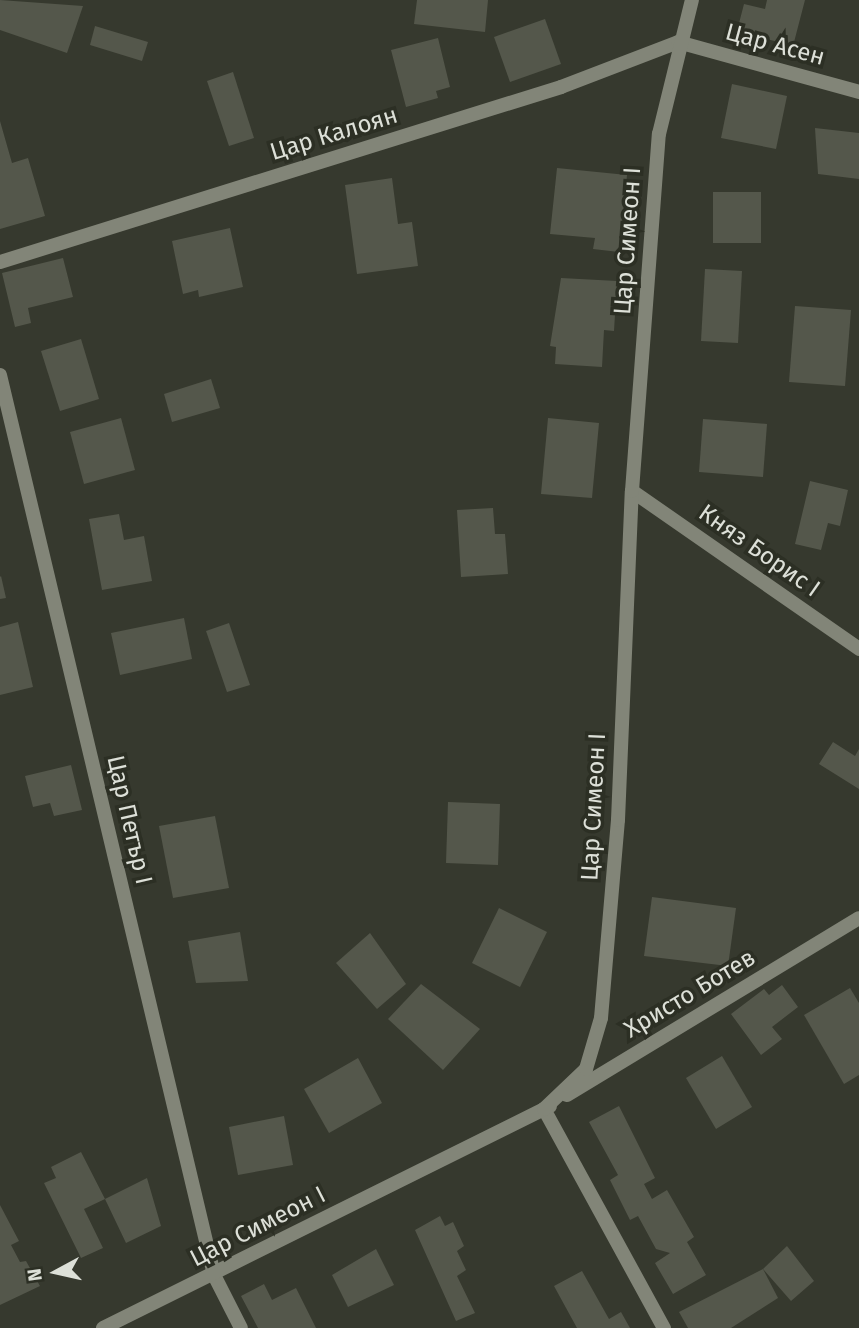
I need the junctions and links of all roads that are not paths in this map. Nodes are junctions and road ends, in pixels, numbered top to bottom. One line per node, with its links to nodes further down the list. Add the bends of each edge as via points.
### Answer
1 (691, 0): 2 (street, Цар Симеон I)
2 (678, 42): 3 (street, Цар Асен); 4 (street, Цар Калоян, via 561,87); 6 (street, Цар Симеон I, via 659,134)
3 (859, 92)
4 (0, 262)
5 (0, 375): 10 (street, Цар Петър I)
6 (632, 491): 7 (street, Княз Борис I); 9 (street, Цар Симеон I, via 618,820 601,1018 586,1069)
7 (859, 649)
8 (859, 918): 9 (street, Христо Ботев)
9 (544, 1109): 10 (street, Цар Симеон I); 13 (street)
10 (214, 1275): 11 (street, Цар Симеон I); 12 (street, Цар Петър I)
11 (103, 1328)
12 (241, 1328)
13 (664, 1328)

